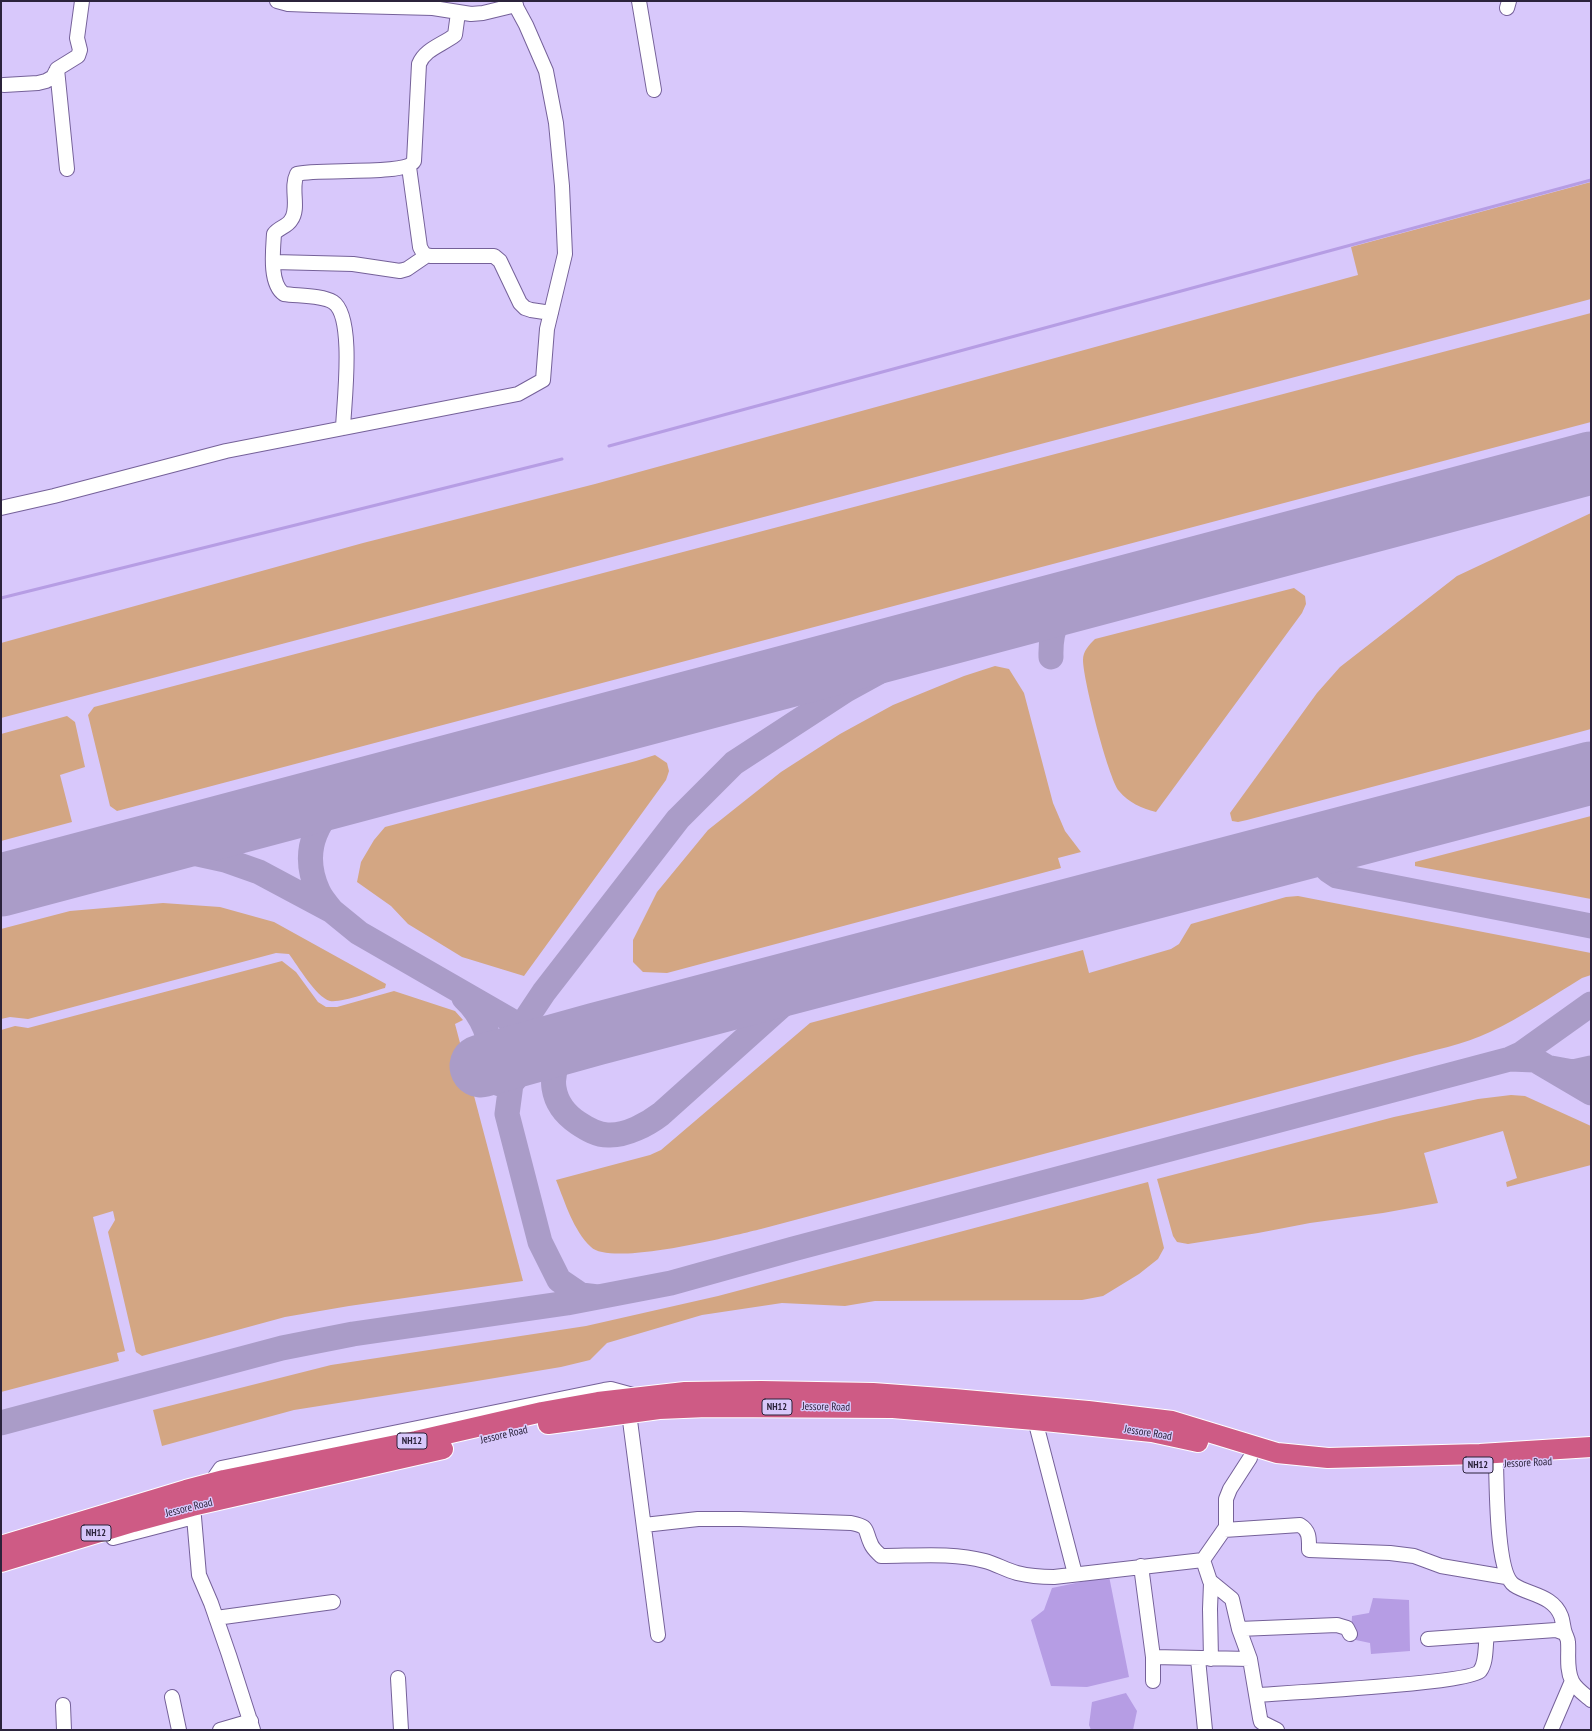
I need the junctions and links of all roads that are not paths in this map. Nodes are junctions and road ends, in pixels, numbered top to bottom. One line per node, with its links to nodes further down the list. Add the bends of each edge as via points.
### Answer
1 (82, 1): 6 (street, via 77,38 80,50 78,56)
2 (277, 1): 5 (street, via 314,6 433,8)
3 (639, 1): 8 (street)
4 (515, 3): 5 (street, via 483,13); 13 (street, via 546,72 556,124 565,254)
5 (458, 13): 9 (street, via 455,35 427,52 419,64 414,161)
6 (57, 69): 7 (street, via 53,77 46,81); 10 (street)
7 (4, 85)
8 (654, 90)
9 (409, 167): 11 (street, via 420,247); 12 (street, via 297,174 294,214 291,220 274,234)
10 (67, 169)
11 (426, 256): 12 (street, via 400,271 353,264); 13 (street, via 494,256 500,261 520,303 525,308)
12 (274, 262): 14 (street, via 276,286 280,292 326,299 333,302 342,314 346,356)
13 (551, 313): 14 (street, via 547,329 543,380 518,394)
14 (343, 428): 15 (street, via 226,451)
15 (1, 508)
16 (633, 1405): 17 (highway, Jessore Road / NH12, via 659,1409 893,1408); 18 (highway, NH12, via 685,1392 873,1393 954,1398 1088,1410 1172,1421 1277,1452 1328,1458 1480,1454); 22 (highway, Jessore Road / NH12); 22 (highway, NH12, via 598,1402 542,1412 210,1484); 23 (street)
17 (1035, 1420): 19 (highway, Jessore Road / NH12, via 1152,1432); 30 (street)
18 (1591, 1447)
19 (1250, 1458): 21 (highway, Jessore Road / NH12, via 1301,1468 1366,1471); 24 (street, via 1226,1499)
20 (1591, 1460): 21 (highway, Jessore Road / NH12)
21 (1496, 1464): 31 (street, via 1502,1564)
22 (191, 1504): 25 (highway, NH12); 27 (highway, Jessore Road / NH12); 29 (street, via 107,1539); 34 (street, via 199,1575)
23 (644, 1525): 30 (street, via 698,1519 851,1523 862,1525 868,1532 874,1549 881,1556 964,1558 986,1561 1036,1577); 37 (street)
24 (1224, 1530): 26 (street); 31 (street, via 1300,1525 1306,1529 1309,1550 1414,1556 1441,1566)
25 (1, 1546)
26 (1203, 1560): 28 (street); 32 (street)
27 (1, 1562)
28 (1141, 1566): 30 (street); 41 (street)
29 (1, 1571)
30 (1075, 1574)
31 (1506, 1577): 36 (street, via 1513,1585 1546,1599 1555,1606 1561,1615)
32 (1211, 1583): 35 (street, via 1232,1599); 42 (street)
33 (333, 1602): 34 (street)
34 (216, 1618): 51 (street)
35 (1239, 1629): 38 (street, via 1332,1624 1347,1628); 43 (street)
36 (1564, 1633): 39 (street, via 1556,1630); 46 (street, via 1568,1640 1567,1656)
37 (658, 1634)
38 (1350, 1634)
39 (1487, 1635): 40 (street); 47 (street, via 1483,1664 1479,1671 1472,1675 1410,1683)
40 (1428, 1639)
41 (1153, 1657): 42 (street); 45 (street)
42 (1204, 1659): 43 (street); 56 (street)
43 (1250, 1659): 47 (street)
44 (398, 1678): 55 (street)
45 (1154, 1681)
46 (1572, 1681): 49 (street); 58 (street)
47 (1257, 1695): 57 (street, via 1261,1722)
48 (172, 1697): 53 (street)
49 (1591, 1700)
50 (63, 1705): 52 (street)
51 (252, 1726): 54 (street)
52 (64, 1730)
53 (179, 1730)
54 (220, 1730)
55 (400, 1730)
56 (1205, 1730)
57 (1277, 1730)
58 (1551, 1730)

